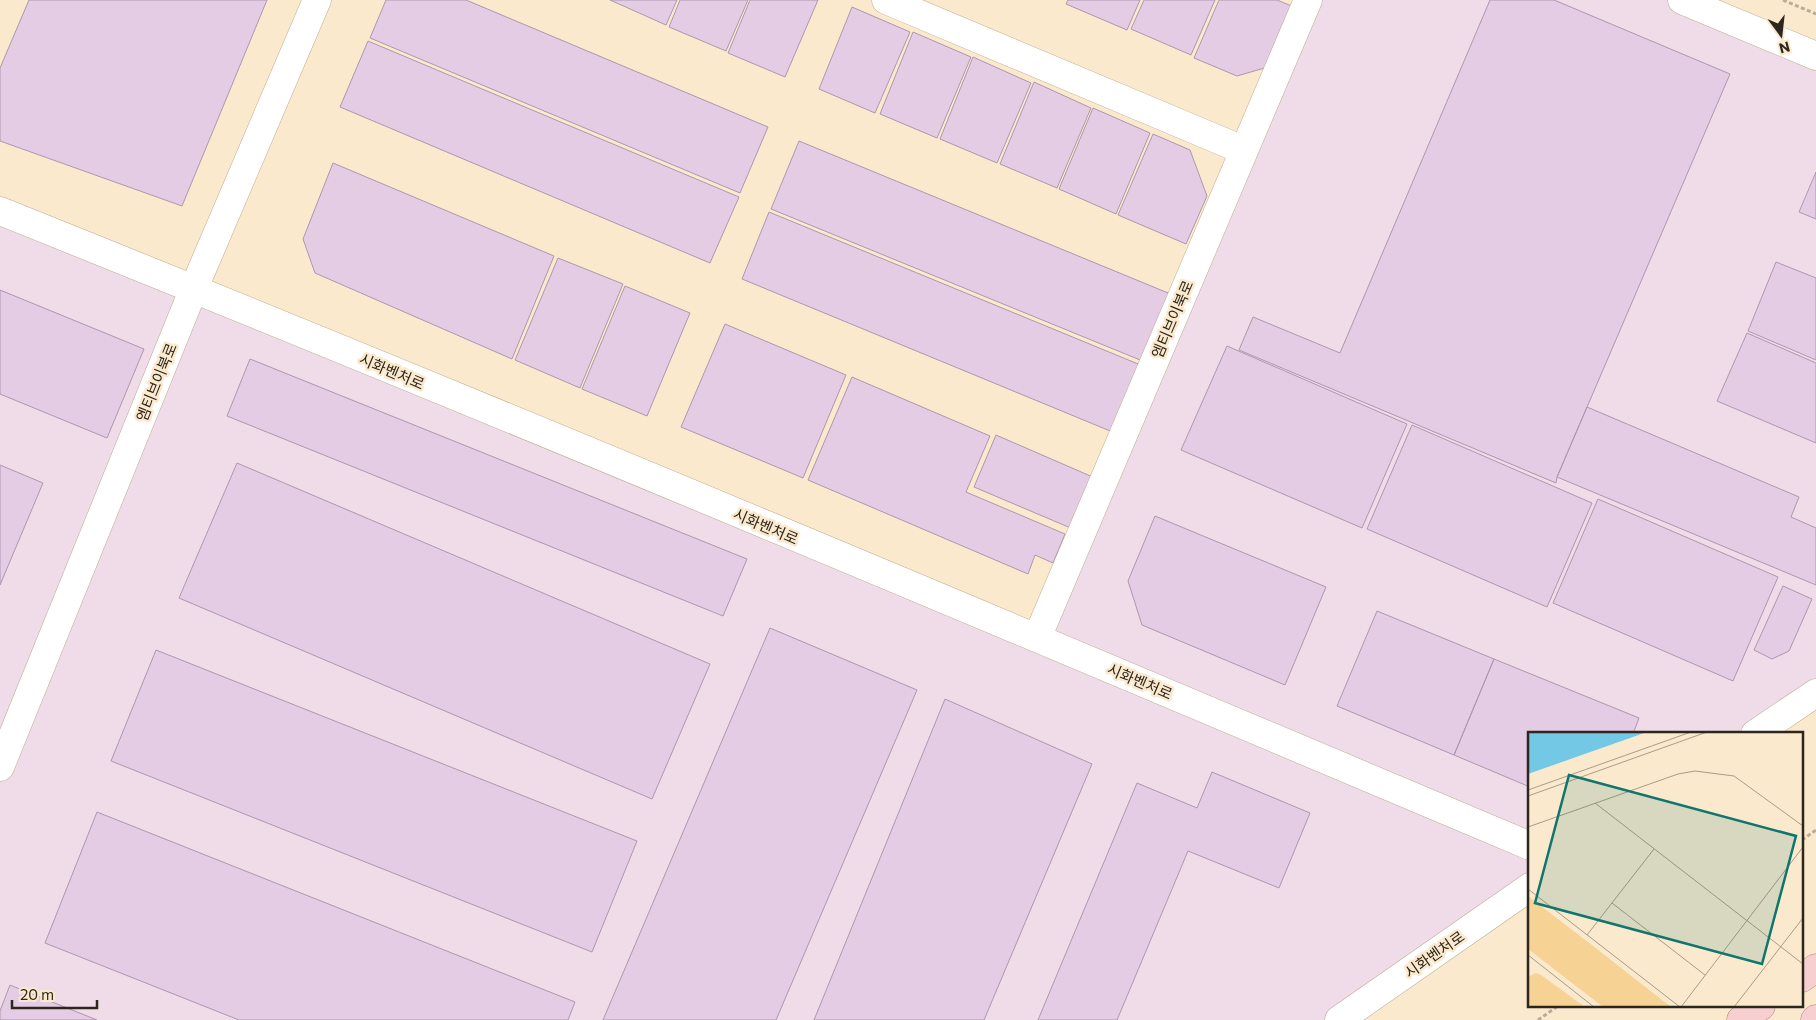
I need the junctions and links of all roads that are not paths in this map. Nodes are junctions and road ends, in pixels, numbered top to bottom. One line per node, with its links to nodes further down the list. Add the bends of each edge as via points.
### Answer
1 (318, 0): 8 (street, 엠티브이북로)
2 (886, 0): 6 (street)
3 (1308, 0): 6 (street, 엠티브이북로)
4 (1682, 0): 5 (street)
5 (1816, 56)
6 (1243, 150): 9 (street, 엠티브이북로)
7 (0, 211): 8 (street, 시화벤처로)
8 (194, 288): 9 (street, 시화벤처로); 12 (street, 엠티브이북로)
9 (1037, 638): 13 (street, 시화벤처로)
10 (1816, 692): 11 (street)
11 (1758, 732)
12 (0, 767)
13 (1528, 845)
14 (1528, 889): 18 (street, 시화벤처로)
15 (1816, 968): 16 (main road)
16 (1804, 977)
17 (1758, 1008): 19 (main road)
18 (1339, 1020)
19 (1741, 1020)

